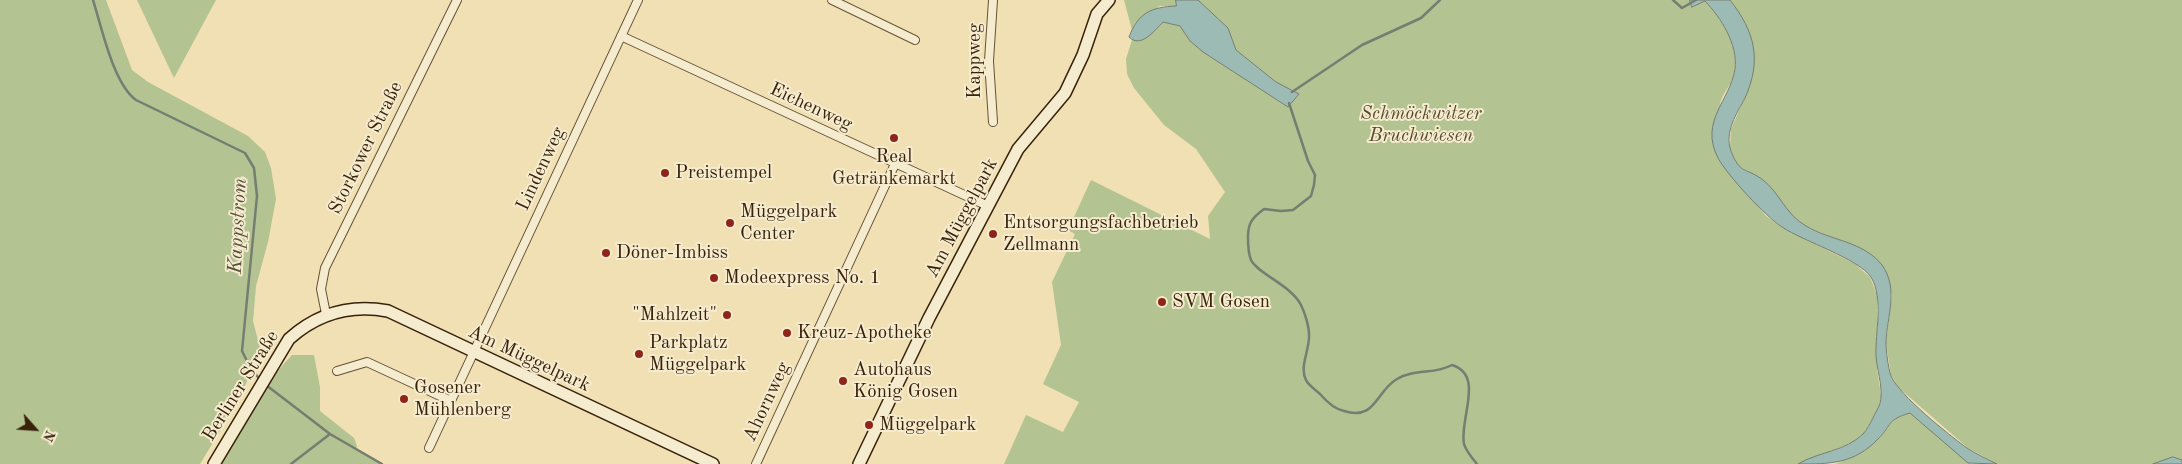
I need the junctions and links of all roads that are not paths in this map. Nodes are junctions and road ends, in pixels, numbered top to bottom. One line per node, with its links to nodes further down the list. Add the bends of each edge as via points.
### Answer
1 (457, 0): 11 (street, Storkower Straße, via 325,268 322,288)
2 (638, 0): 6 (street, Lindenweg)
3 (832, 0): 7 (street)
4 (993, 0): 8 (street, Kappweg, via 989,61)
5 (1106, 1): 10 (main road, Am Müggelpark, via 1097,14 1065,93 1018,149)
6 (621, 36): 9 (street, Eichenweg); 12 (street, Lindenweg)
7 (915, 40)
8 (993, 122)
9 (895, 164): 10 (street, Eichenweg); 18 (street, Ahornweg)
10 (988, 206): 19 (main road, Am Müggelpark, via 901,374)
11 (326, 314): 12 (main road, Am Müggelpark, via 357,307 388,311); 16 (main road, Berliner Straße, via 290,338)
12 (475, 353): 14 (street, Lindenweg); 17 (main road, Am Müggelpark)
13 (338, 371): 14 (street, via 368,362)
14 (452, 401): 15 (street, Lindenweg)
15 (429, 448)
16 (214, 464)
17 (713, 464)
18 (756, 464)
19 (859, 464)

